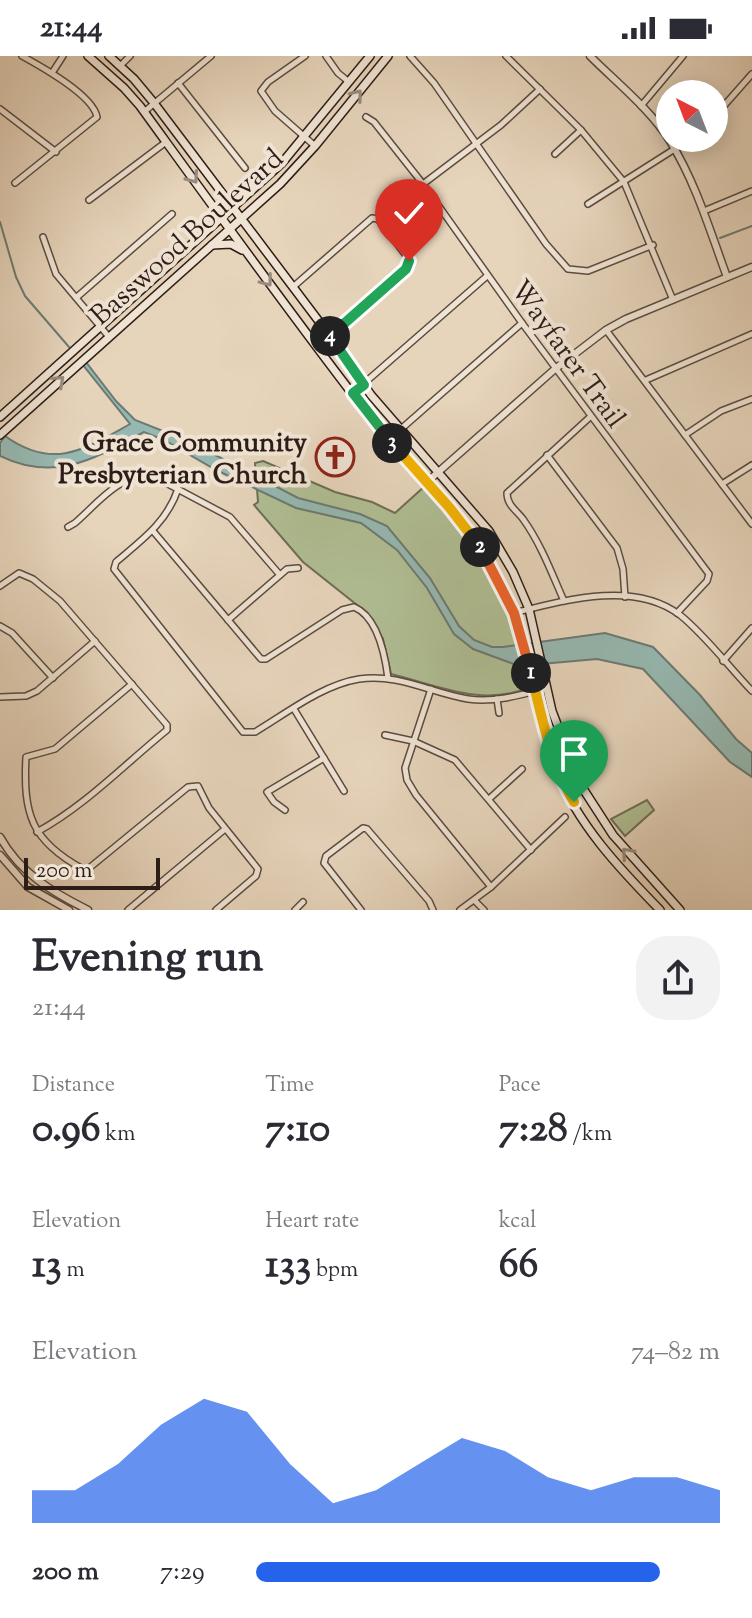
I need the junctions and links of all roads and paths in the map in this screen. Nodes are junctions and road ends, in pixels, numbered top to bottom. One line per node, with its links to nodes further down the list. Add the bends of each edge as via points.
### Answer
1 (22, 56): 16 (street)
2 (63, 56): 16 (street)
3 (88, 56): 25 (main road)
4 (109, 56): 15 (main road)
5 (130, 56): 15 (street)
6 (211, 56): 19 (street)
7 (305, 56): 29 (street, via 261,91)
8 (326, 56): 18 (street)
9 (370, 56): 18 (main road, Basswood Boulevard)
10 (388, 56): 32 (main road, Basswood Boulevard, one-way to 10)
11 (410, 56): 31 (street)
12 (506, 56): 20 (street)
13 (683, 56): 23 (street)
14 (595, 58): 23 (street)
15 (120, 66): 22 (main road)
16 (52, 73): 33 (street, via 98,115)
17 (752, 74): 21 (street)
18 (349, 82): 29 (main road, Basswood Boulevard)
19 (178, 83): 22 (street); 37 (street)
20 (540, 89): 28 (street); 31 (street)
21 (728, 101)
22 (154, 103): 25 (street); 44 (main road)
23 (641, 107): 27 (street)
24 (0, 109): 33 (street)
25 (144, 112): 30 (main road)
26 (366, 117): 40 (street, Wayfarer Trail)
27 (656, 124)
28 (581, 130): 36 (street); 38 (street)
29 (304, 137): 32 (street); 44 (main road, Basswood Boulevard)
30 (166, 142): 42 (street); 47 (main road, one-way to 47)
31 (475, 144): 40 (street); 52 (street, via 568,269 588,271)
32 (315, 146): 48 (main road, Basswood Boulevard)
33 (56, 152): 39 (street)
34 (673, 152): 38 (street)
35 (676, 152): 45 (street)
36 (555, 154)
37 (245, 168)
38 (624, 182): 43 (street); 52 (street)
39 (15, 183)
40 (423, 184): 55 (street, Wayfarer Trail)
41 (752, 191): 45 (street)
42 (89, 200)
43 (588, 204)
44 (232, 208): 47 (main road, Basswood Boulevard); 48 (main road)
45 (704, 211): 56 (street)
46 (172, 214): 58 (street)
47 (221, 218): 49 (main road); 61 (main road, Basswood Boulevard)
48 (240, 218): 49 (main road, Basswood Boulevard); 57 (main road)
49 (229, 228): 51 (main road, Basswood Boulevard); 53 (main road)
50 (43, 237): 58 (street, via 56,274)
51 (210, 245): 53 (main road, via 231,244); 65 (main road, Basswood Boulevard)
52 (653, 245): 59 (street)
53 (246, 253): 69 (main road, one-way to 69)
54 (752, 267): 56 (street)
55 (487, 276): 60 (street, Wayfarer Trail); 68 (street)
56 (727, 277): 59 (street)
57 (292, 287): 64 (main road); 64 (street, via 372,218 378,219 410,263)
58 (77, 297): 61 (street)
59 (673, 300): 62 (street)
60 (522, 323): 66 (street, Wayfarer Trail); 75 (street)
61 (100, 325): 65 (street); 70 (main road, Basswood Boulevard)
62 (606, 330): 66 (street); 67 (street)
63 (752, 334): 67 (street)
64 (330, 336): 68 (main road)
65 (109, 337): 72 (main road, Basswood Boulevard, one-way to 65)
66 (555, 369): 74 (street, Wayfarer Trail); 80 (street)
67 (646, 380): 77 (street)
68 (364, 385): 69 (street); 75 (main road)
69 (353, 393): 81 (main road)
70 (25, 394): 72 (street); 73 (main road, Basswood Boulevard)
71 (752, 399): 77 (street, via 721,411)
72 (34, 404): 76 (main road, Basswood Boulevard)
73 (0, 417)
74 (590, 417): 78 (street); 94 (street, Wayfarer Trail, via 709,574)
75 (400, 430): 80 (main road)
76 (0, 435)
77 (685, 435): 82 (street)
78 (547, 455): 90 (street, via 617,548); 91 (street, via 506,498 539,545)
79 (752, 465): 82 (street)
80 (438, 473): 81 (street); 92 (main road, via 489,531)
81 (427, 482): 93 (main road, via 478,544)
82 (722, 484): 84 (street)
83 (178, 489): 85 (street, via 153,476 131,477); 86 (street); 88 (street, via 230,517)
84 (752, 524)
85 (68, 527)
86 (153, 531): 95 (street); 109 (street, via 116,562 116,575 243,732 255,732)
87 (298, 568): 88 (street)
88 (280, 575): 95 (street)
89 (0, 586): 98 (street, via 19,573 40,584)
90 (625, 597): 91 (street); 94 (street, via 647,598)
91 (564, 601): 92 (street)
92 (529, 609): 93 (street); 103 (main road)
93 (514, 613): 105 (main road)
94 (677, 613): 99 (street)
95 (228, 620): 101 (street, via 265,660 342,610 357,607 380,641)
96 (0, 626): 100 (street)
97 (752, 628): 99 (street)
98 (95, 641): 100 (street); 102 (street)
99 (723, 661): 106 (street)
100 (53, 678): 107 (street, via 26,696)
101 (388, 678): 104 (street); 109 (street, via 345,682)
102 (132, 684): 120 (street, via 55,749 26,757 27,799); 120 (street, via 167,730)
103 (547, 688): 105 (street); 125 (main road, one-way to 103, via 589,799)
104 (431, 689): 108 (street, via 465,699); 112 (street)
105 (535, 691): 108 (street); 126 (main road, via 561,781 595,838)
106 (752, 691)
107 (0, 697)
108 (497, 699): 110 (street)
109 (294, 709): 113 (street)
110 (499, 713)
111 (385, 735): 112 (street)
112 (413, 741): 116 (street, via 455,760); 124 (street, via 405,768 410,787)
113 (324, 758): 115 (street); 117 (street, via 267,792)
114 (522, 769): 116 (street)
115 (344, 791)
116 (489, 799): 122 (street)
117 (285, 810)
118 (565, 817): 122 (street)
119 (225, 829): 120 (street, via 193,785 88,869 63,858); 131 (street); 132 (street, via 258,873)
120 (37, 832)
121 (0, 837): 130 (street, via 35,880)
122 (531, 850): 124 (street)
123 (0, 855): 129 (street, via 28,887)
124 (491, 887): 127 (street)
125 (659, 888): 126 (main road); 139 (main road)
126 (648, 898): 138 (main road)
127 (475, 901): 136 (street); 137 (street)
128 (303, 902): 133 (street)
129 (69, 910)
130 (88, 910)
131 (128, 910)
132 (216, 910)
133 (295, 910)
134 (361, 910): 135 (street, via 324,863 346,839 365,829)
135 (433, 910)
136 (460, 910)
137 (484, 910)
138 (660, 910)
139 (680, 910)

